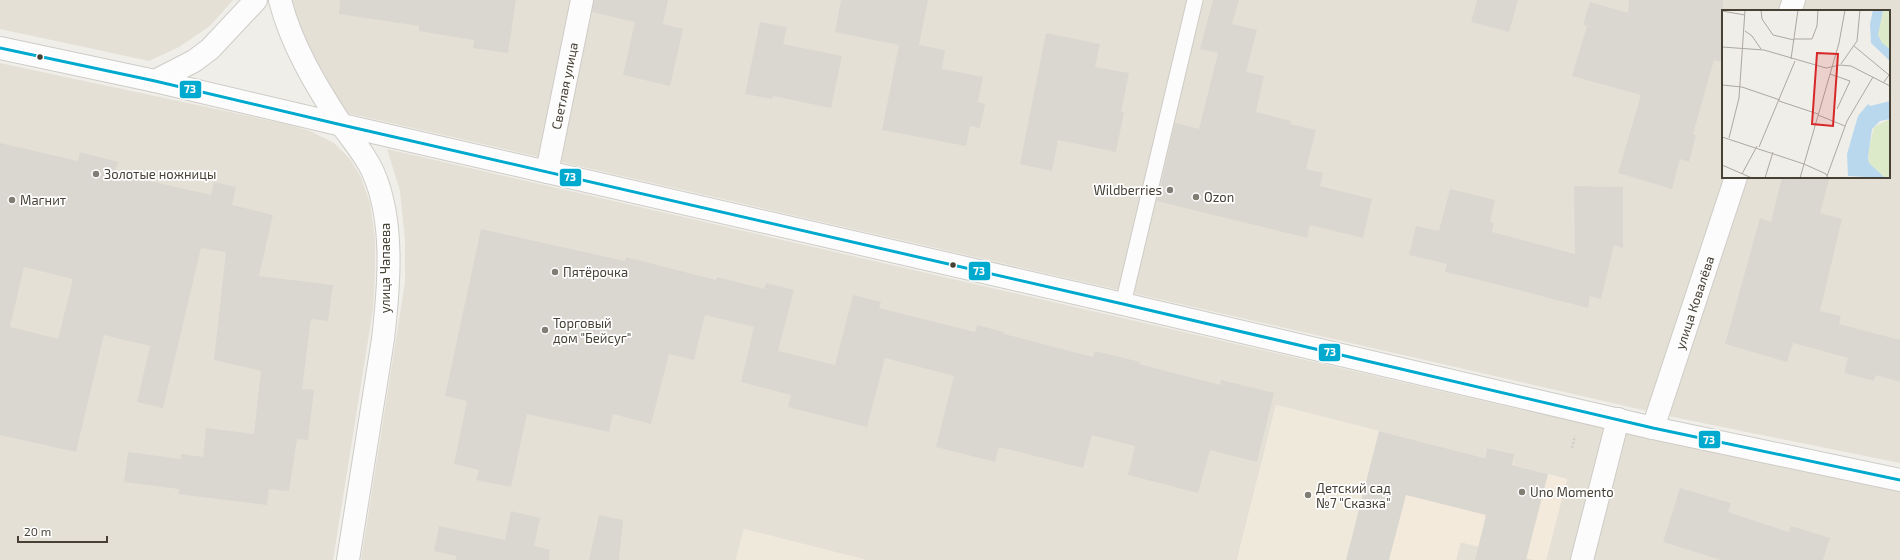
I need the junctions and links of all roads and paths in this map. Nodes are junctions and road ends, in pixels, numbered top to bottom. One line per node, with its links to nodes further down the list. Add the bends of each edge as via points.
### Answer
1 (256, 0): 8 (street, via 210,49 194,61)
2 (280, 0): 9 (street, улица Чапаева, via 290,32)
3 (582, 0): 10 (street, Светлая улица)
4 (1195, 0): 12 (lane)
5 (1794, 0): 6 (street)
6 (1790, 10)
7 (0, 48): 8 (street)
8 (155, 81): 9 (street)
9 (342, 125): 10 (street); 16 (street, улица Чапаева, via 358,145 373,171 384,208 388,254 387,306 383,339)
10 (548, 172): 12 (street)
11 (1736, 178): 14 (street, улица Ковалёва)
12 (1123, 304): 13 (street)
13 (1618, 419): 14 (street); 17 (street)
14 (1653, 428): 15 (street)
15 (1900, 480)
16 (348, 560)
17 (1582, 560)

